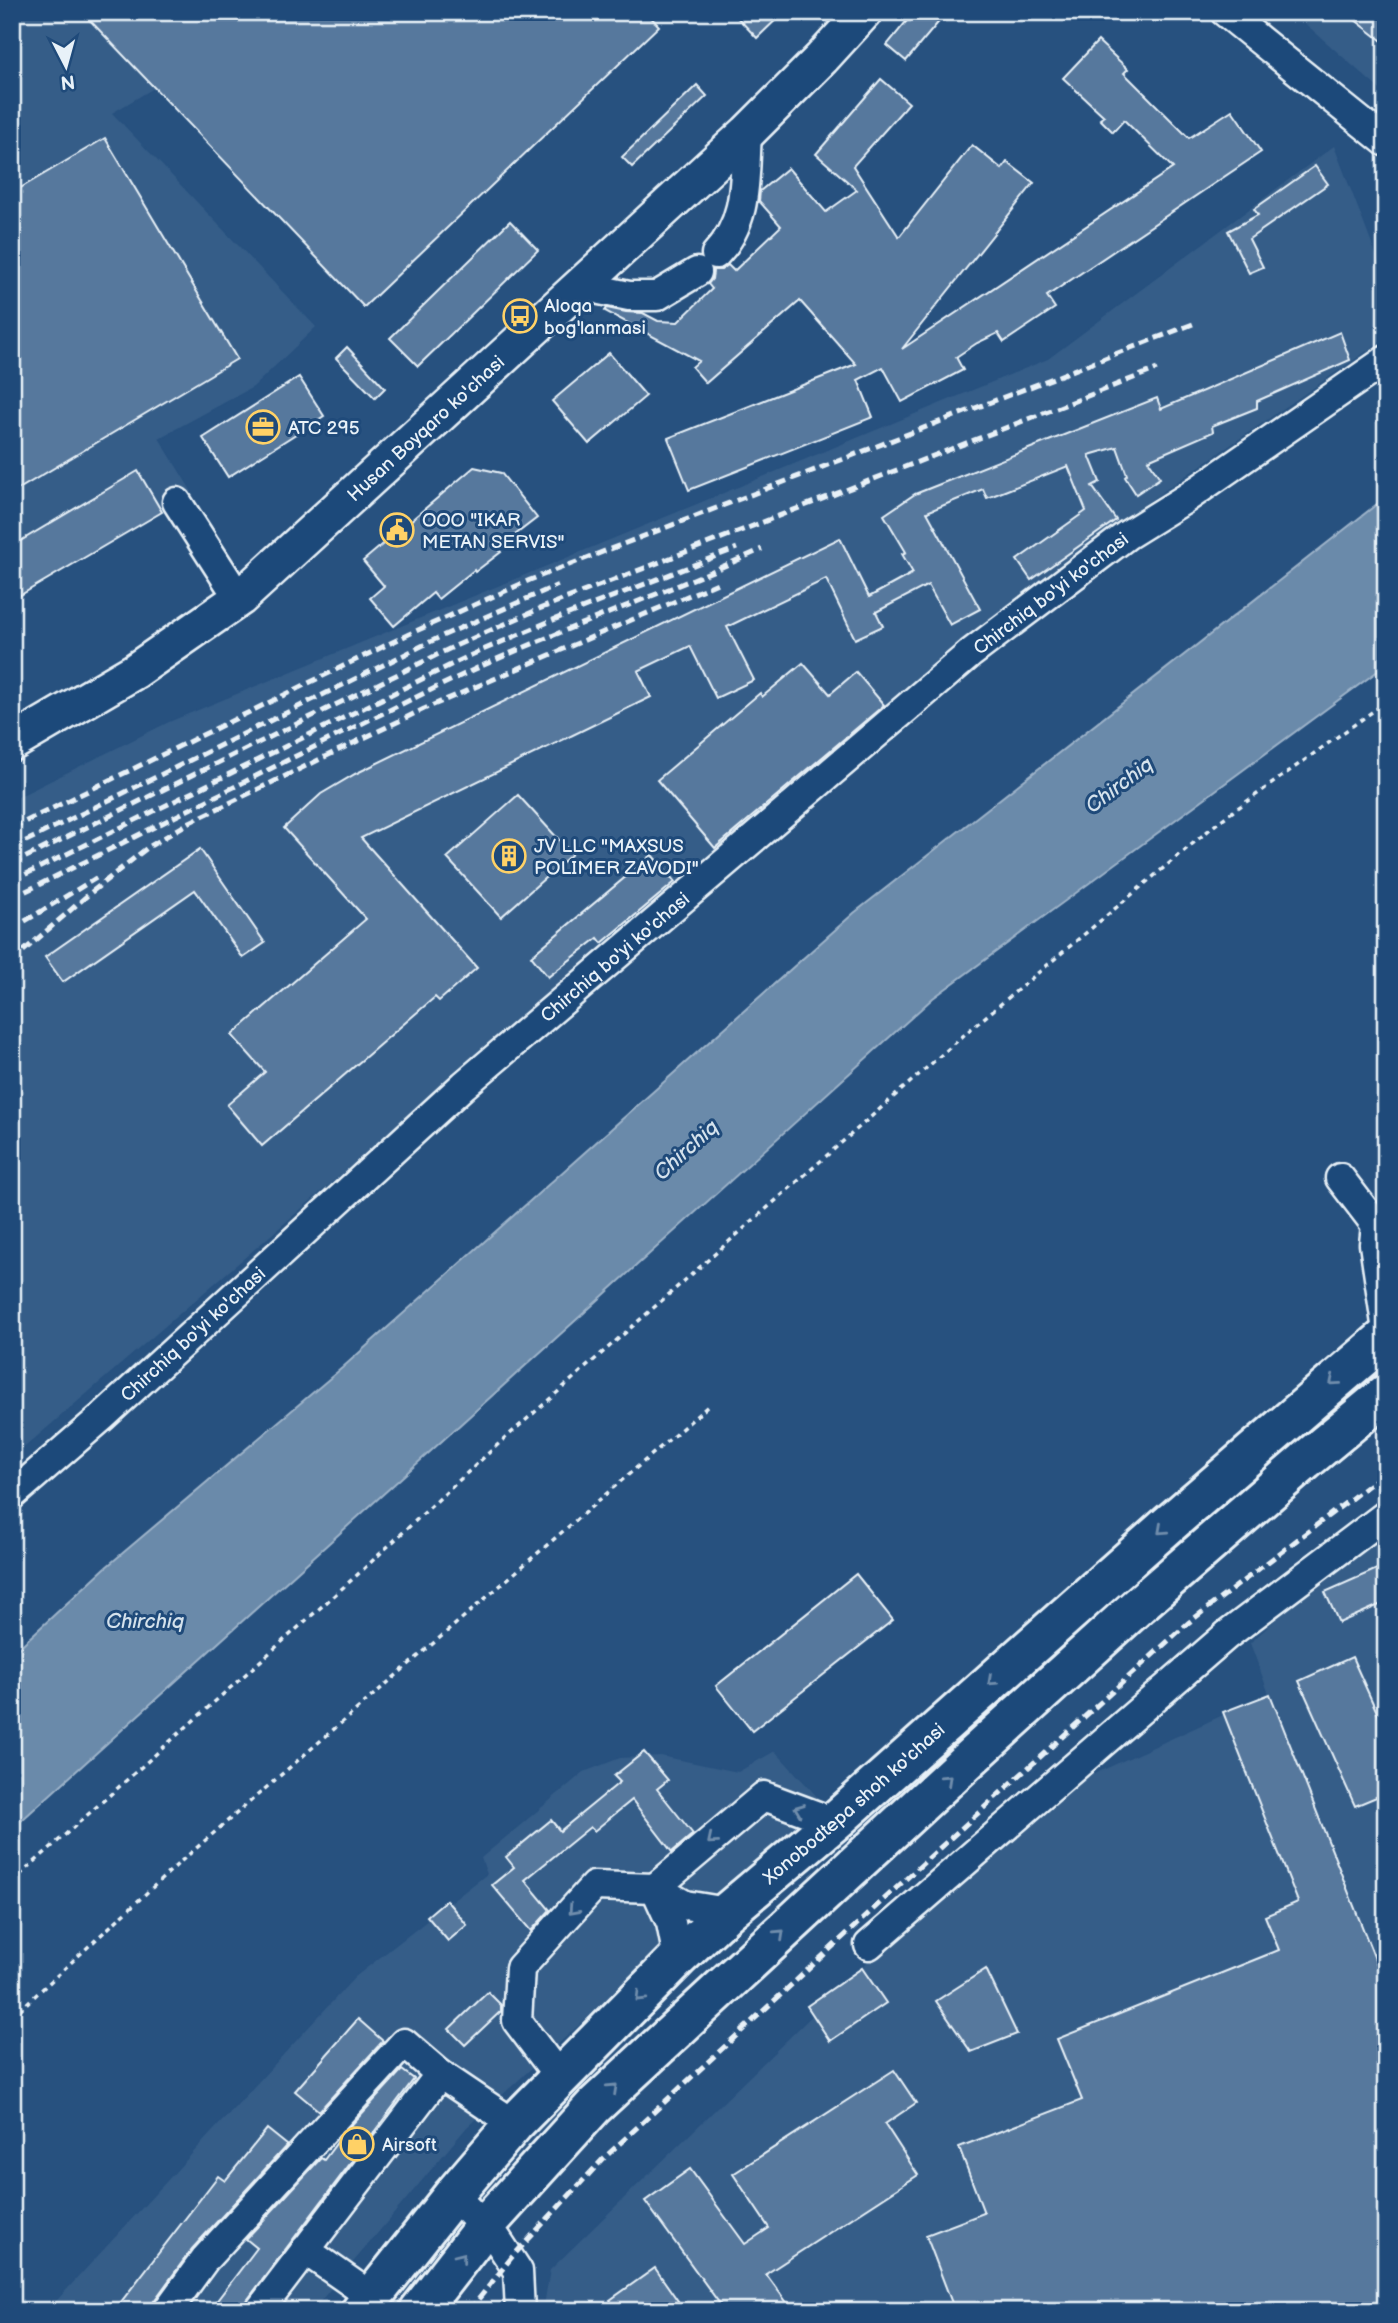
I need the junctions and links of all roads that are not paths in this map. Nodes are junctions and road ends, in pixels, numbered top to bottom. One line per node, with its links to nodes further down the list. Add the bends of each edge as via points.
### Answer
1 (840, 12): 4 (main road, Husan Boyqaro ko'chasi)
2 (864, 12): 4 (main road, Husan Boyqaro ko'chasi, via 822,58)
3 (1225, 12): 5 (street)
4 (742, 126): 6 (main road, Husan Boyqaro ko'chasi); 6 (street, via 743,204 730,240 706,263 657,296 600,290); 9 (main road, Husan Boyqaro ko'chasi)
5 (1386, 142)
6 (589, 279): 9 (main road, Husan Boyqaro ko'chasi)
7 (1386, 360): 17 (street, Chirchiq bo'yi ko'chasi, via 1127,535 971,653 464,1085)
8 (177, 502): 9 (street)
9 (235, 591): 10 (main road, Husan Boyqaro ko'chasi); 11 (main road, Husan Boyqaro ko'chasi, via 135,671)
10 (12, 722)
11 (12, 743)
12 (1340, 1178): 13 (street)
13 (1381, 1222): 14 (street, via 1374,1244)
14 (1386, 1324)
15 (1386, 1337): 19 (highway, Xonobodtepa shoh ko'chasi, one-way to 19)
16 (1386, 1394): 28 (highway, one-way to 16, via 594,2106 949,1777 1140,1604)
17 (12, 1495)
18 (1386, 1515): 22 (street, via 1227,1634)
19 (834, 1822): 20 (street, one-way to 20, via 764,1796); 21 (highway, Xonobodtepa shoh ko'chasi)
20 (655, 1888): 21 (street, via 685,1905); 23 (street, via 671,1923); 25 (street, one-way to 25, via 594,1886 520,1968 517,2021)
21 (727, 1912): 23 (highway, Xonobodtepa shoh ko'chasi)
22 (869, 1945)
23 (678, 1958): 25 (highway, Xonobodtepa shoh ko'chasi, one-way to 25)
24 (440, 2074): 26 (street); 29 (street); 31 (street, via 404,2043 205,2259)
25 (560, 2078): 26 (highway, Xonobodtepa shoh ko'chasi)
26 (514, 2124): 27 (highway, Xonobodtepa shoh ko'chasi)
27 (453, 2195): 28 (street); 30 (highway, Xonobodtepa shoh ko'chasi)
28 (485, 2226): 33 (highway, one-way to 28); 34 (street, via 518,2271)
29 (306, 2250): 30 (street); 32 (street)
30 (366, 2304)
31 (167, 2311)
32 (259, 2311)
33 (419, 2311)
34 (520, 2311)

